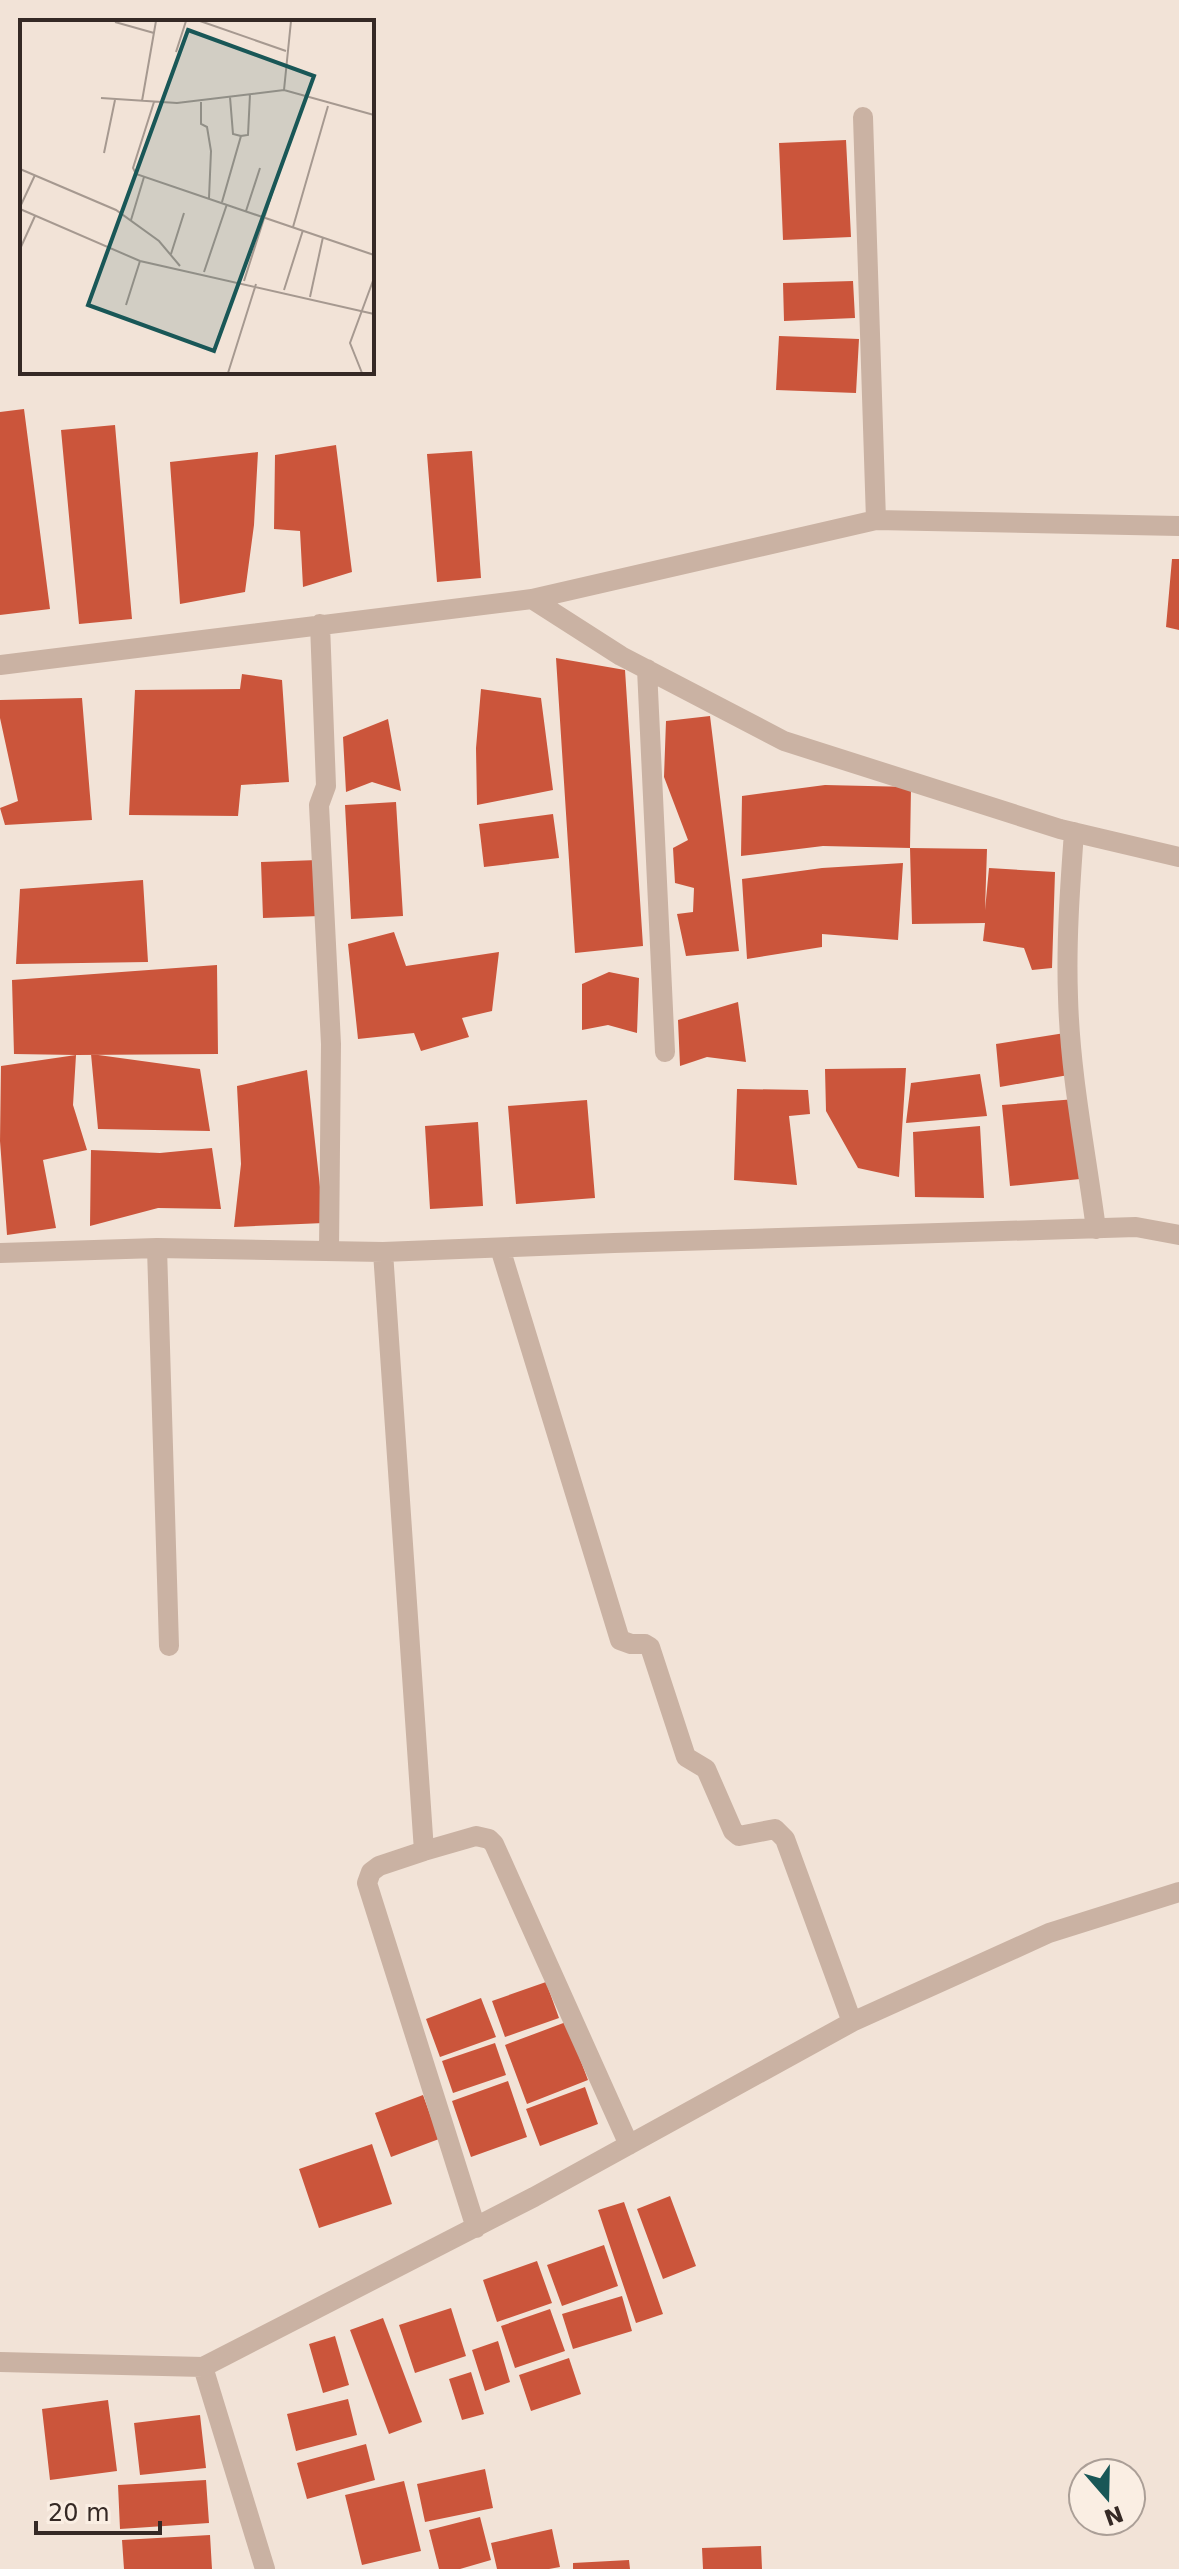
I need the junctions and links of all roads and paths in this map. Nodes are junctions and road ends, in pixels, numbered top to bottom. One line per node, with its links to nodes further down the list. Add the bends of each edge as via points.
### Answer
1 (863, 117): 2 (street)
2 (876, 520): 3 (street); 4 (street)
3 (1179, 526)
4 (532, 599): 5 (street); 7 (street)
5 (320, 624): 6 (street); 15 (street, via 326,786 319,805 331,1044)
6 (0, 665)
7 (647, 669): 8 (street, via 784,741); 10 (street)
8 (1074, 832): 9 (street); 11 (street, via 1068,999 1076,1099)
9 (1179, 857)
10 (665, 1052)
11 (1096, 1229): 12 (street, via 1136,1227); 14 (street)
12 (1179, 1235)
13 (157, 1248): 15 (street); 17 (street); 18 (street)
14 (500, 1248): 16 (street); 21 (street, via 620,1640 650,1647 686,1757 706,1769 733,1831 739,1836 775,1829 785,1839)
15 (329, 1250): 16 (street)
16 (383, 1252): 19 (street)
17 (0, 1253)
18 (169, 1646)
19 (424, 1851): 22 (street, via 476,1836 494,1844); 23 (street, via 379,1866 367,1883)
20 (1179, 1892): 21 (street, via 1049,1933)
21 (852, 2022): 22 (street)
22 (629, 2145): 23 (street)
23 (476, 2228): 25 (street)
24 (0, 2362): 25 (street)
25 (203, 2367): 26 (street)
26 (265, 2569)

